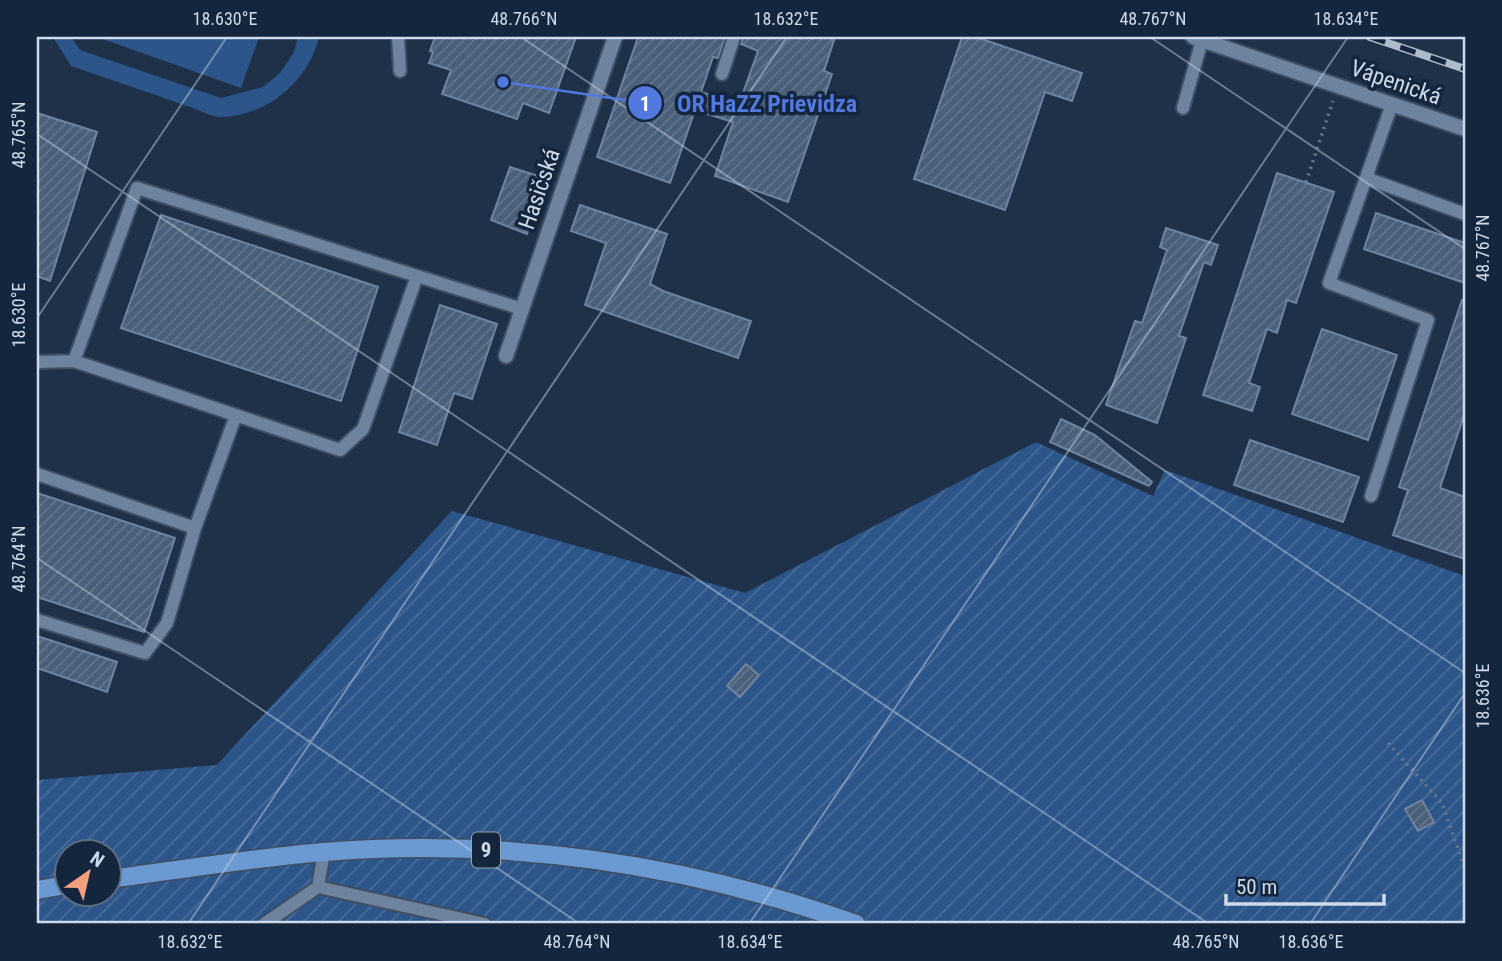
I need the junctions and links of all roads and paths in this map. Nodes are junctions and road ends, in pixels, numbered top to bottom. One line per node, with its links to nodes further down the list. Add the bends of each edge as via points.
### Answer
1 (398, 37): 5 (lane)
2 (615, 37): 15 (street, Hasičská)
3 (734, 37): 6 (lane)
4 (1197, 38): 7 (street, Vápenická); 9 (lane)
5 (400, 71)
6 (722, 74)
7 (1338, 86): 8 (street, Vápenická); 12 (path)
8 (1392, 104): 10 (street, Vápenická); 11 (lane)
9 (1183, 108)
10 (1465, 130)
11 (1366, 178): 13 (lane); 21 (lane, via 1329,283 1428,320)
12 (1306, 183)
13 (1465, 214)
14 (417, 276): 15 (lane); 17 (lane, via 137,188); 19 (lane, via 363,429 340,450)
15 (522, 309): 16 (street, Hasičská)
16 (506, 356)
17 (74, 361): 18 (lane); 19 (lane)
18 (37, 362)
19 (236, 415): 22 (lane)
20 (37, 474): 22 (lane)
21 (1371, 496)
22 (195, 528): 23 (lane, via 167,623 145,653)
23 (37, 620)
24 (1388, 743): 26 (path, via 1442,803)
25 (324, 852): 27 (main road, 9); 28 (lane); 31 (main road, 9, via 423,848 574,858 724,884)
26 (1465, 869)
27 (122, 877)
28 (318, 887): 29 (lane); 30 (lane)
29 (264, 924)
30 (485, 924)
31 (856, 924)

